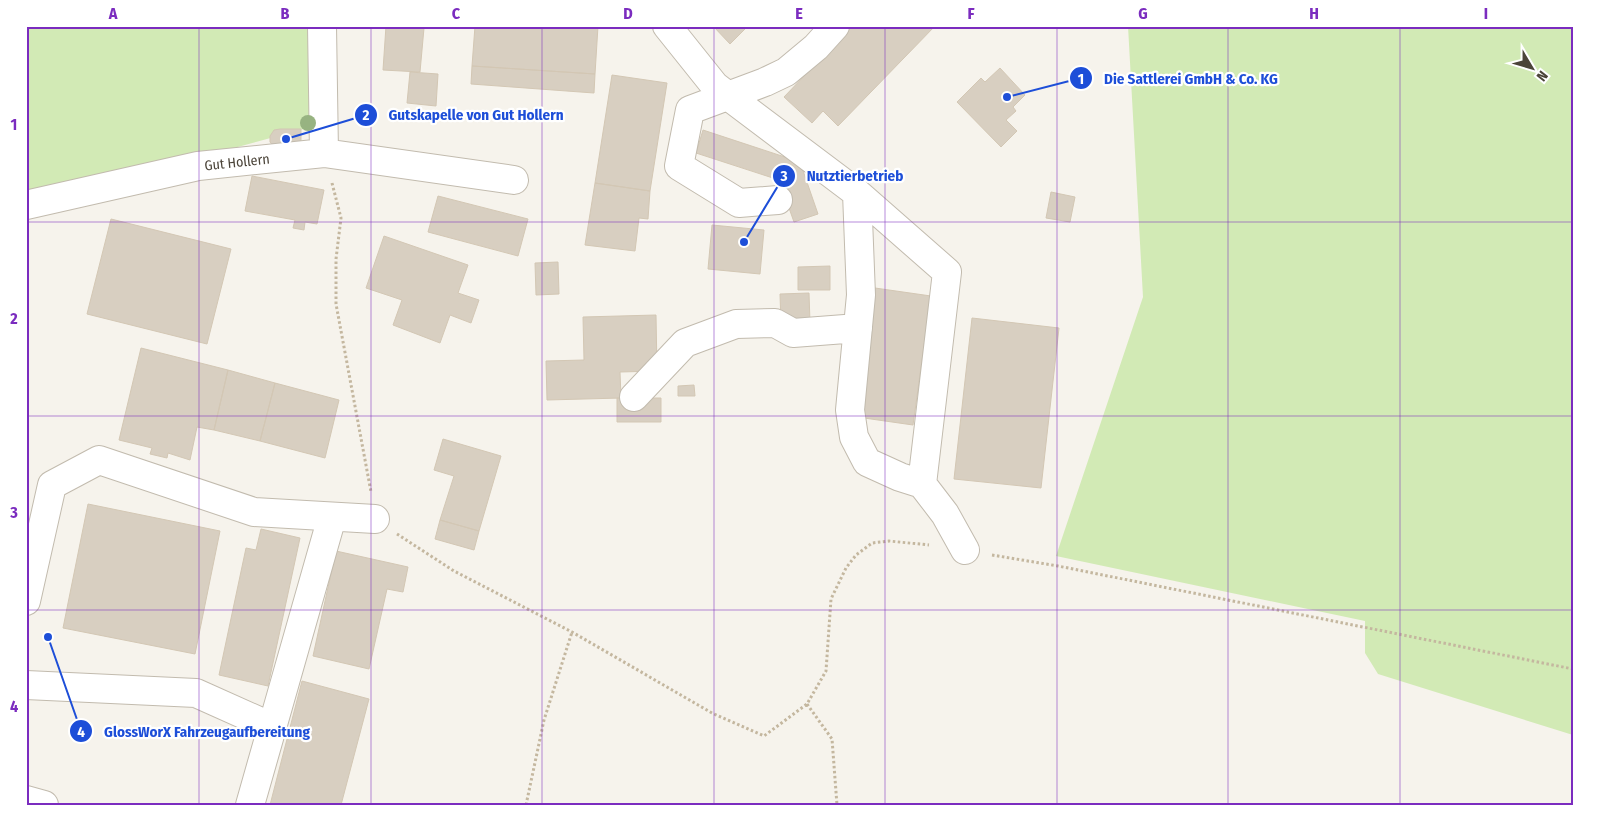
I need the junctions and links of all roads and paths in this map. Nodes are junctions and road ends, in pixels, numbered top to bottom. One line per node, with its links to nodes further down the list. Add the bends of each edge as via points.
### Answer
1 (322, 26): 5 (street)
2 (667, 26): 4 (street, via 715,86)
3 (835, 26): 4 (street, via 786,72)
4 (727, 95): 7 (street); 8 (street, via 690,110 679,166 739,203)
5 (324, 153): 6 (street, Gut Hollern); 9 (street, Gut Hollern, via 198,166); 14 (path, via 341,218 336,259 336,304)
6 (514, 180)
7 (857, 193): 10 (street, via 861,295); 12 (street, via 947,272)
8 (778, 200)
9 (26, 205)
10 (858, 328): 11 (street, via 793,333 775,323 736,324 686,343); 12 (street, via 850,410 854,437 867,462)
11 (634, 397)
12 (922, 484): 15 (street, via 945,514)
13 (332, 517): 14 (street); 16 (street, via 254,512 99,460 52,485); 21 (street)
14 (376, 519): 17 (path, via 454,571)
15 (964, 550): 18 (path); 20 (path, via 888,541 872,543 856,555 831,599 826,671)
16 (26, 601)
17 (572, 632): 20 (path, via 712,713 764,736); 25 (path, via 544,720)
18 (1573, 669)
19 (26, 685): 21 (street, via 196,693)
20 (807, 704): 26 (path, via 832,739)
21 (272, 727): 24 (street)
22 (26, 800): 23 (street)
23 (44, 805)
24 (250, 805)
25 (526, 805)
26 (838, 805)

